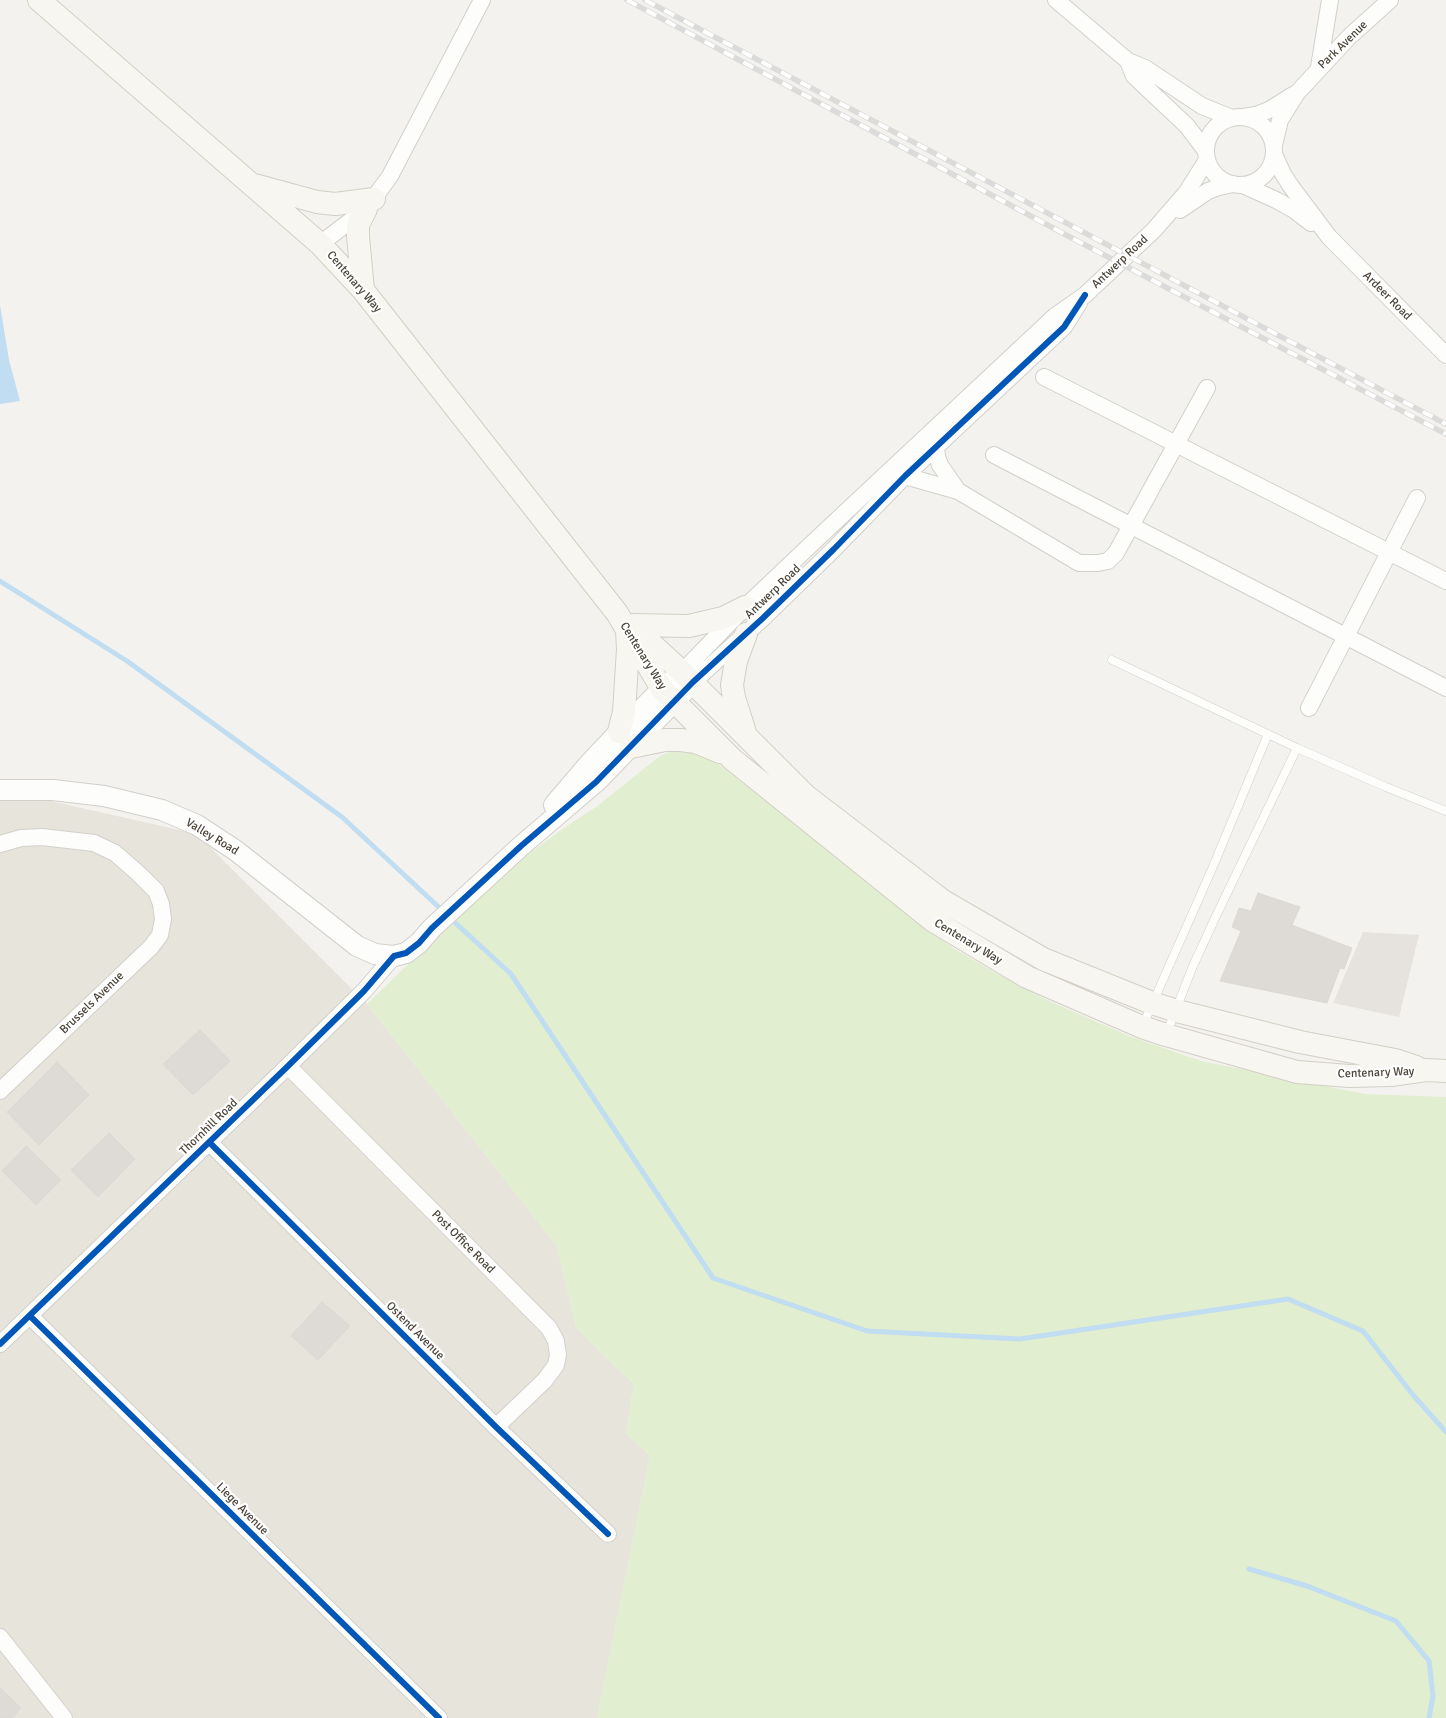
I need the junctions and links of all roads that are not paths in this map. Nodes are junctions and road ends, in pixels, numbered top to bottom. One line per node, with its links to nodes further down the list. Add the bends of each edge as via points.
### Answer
1 (39, 0): 12 (main road, Centenary Way)
2 (482, 0): 14 (street, via 390,176)
3 (1056, 0): 6 (street)
4 (1330, 0): 7 (street)
5 (1390, 0): 7 (street, Park Avenue)
6 (1128, 61): 9 (street, via 1145,68 1202,106); 11 (street, via 1134,76 1183,121)
7 (1319, 67): 8 (street, Park Avenue)
8 (1297, 92): 9 (street, Park Avenue, via 1269,110); 10 (street, Park Avenue, via 1280,120)
9 (1237, 118): 10 (street, via 1250,118 1266,128); 11 (street, via 1224,121 1217,127 1208,142)
10 (1274, 149): 13 (street, via 1268,171 1252,183); 16 (street, Ardeer Road, via 1282,174)
11 (1207, 155): 13 (street, via 1216,175); 15 (street, Antwerp Road, via 1186,193)
12 (250, 184): 14 (main road, via 317,202); 17 (main road, Centenary Way)
13 (1238, 185): 15 (street, Antwerp Road, via 1220,187 1198,197); 16 (street, Ardeer Road, via 1260,192 1294,210)
14 (370, 204): 17 (street); 18 (main road, via 358,225)
15 (1154, 230): 19 (street, Antwerp Road)
16 (1329, 237): 20 (street, Ardeer Road)
17 (320, 244): 18 (main road, Centenary Way)
18 (363, 290): 33 (main road, Centenary Way)
19 (1085, 295): 24 (street, Antwerp Road, via 1064,327); 32 (street, Antwerp Road, via 1055,316)
20 (1446, 355)
21 (1044, 377): 23 (street)
22 (1207, 388): 23 (street)
23 (1176, 444): 29 (street); 30 (street)
24 (936, 448): 26 (street, Antwerp Road); 27 (street, via 940,465)
25 (994, 456): 29 (street)
26 (905, 476): 27 (street); 34 (street, Antwerp Road)
27 (958, 491): 29 (street, via 1079,563 1108,561 1116,553)
28 (1417, 498): 30 (street)
29 (1130, 526): 35 (street)
30 (1389, 552): 31 (street); 35 (street)
31 (1446, 581)
32 (745, 607): 33 (main road, via 723,618 689,626); 37 (street, Antwerp Road)
33 (625, 623): 37 (main road, Centenary Way); 39 (main road, Centenary Way); 43 (main road, via 628,649)
34 (746, 634): 37 (street, Antwerp Road); 42 (main road, via 732,685)
35 (1345, 637): 38 (street); 40 (street)
36 (1112, 660): 41 (lane)
37 (688, 677): 39 (street, Antwerp Road); 42 (main road, Centenary Way)
38 (1446, 688)
39 (668, 695): 43 (street, Antwerp Road); 45 (main road, Centenary Way)
40 (1309, 708)
41 (1268, 734): 44 (lane); 51 (lane)
42 (747, 736): 51 (main road, Centenary Way, via 806,796 943,901 1043,959)
43 (625, 739): 45 (main road, via 696,742); 49 (street, Antwerp Road, via 596,782)
44 (1297, 748): 47 (lane); 52 (lane, via 1193,966)
45 (732, 758): 53 (main road, Centenary Way, via 932,920 1027,977)
46 (0, 790): 50 (street, Valley Road, via 53,790 104,796 162,810 197,825 235,850 357,946 374,954)
47 (1446, 812)
48 (0, 844): 57 (street, Brussels Avenue, via 42,837 94,843 115,853 156,891 163,919 160,936 151,947)
49 (432, 928): 50 (street, Thornhill Road, via 406,953)
50 (394, 956): 55 (street, Thornhill Road, via 364,991)
51 (1152, 1003): 52 (main road, Centenary Way); 53 (lane)
52 (1177, 1011): 54 (lane); 56 (main road, Centenary Way)
53 (1142, 1027): 54 (main road, Centenary Way)
54 (1166, 1035): 56 (main road, Centenary Way, via 1297,1072 1349,1076)
55 (288, 1066): 58 (street, Thornhill Road); 61 (street, Post Office Road, via 549,1328 556,1342 556,1365 545,1380)
56 (1436, 1071)
57 (0, 1092)
58 (209, 1142): 59 (street, Thornhill Road); 61 (street, Ostend Avenue)
59 (30, 1316): 60 (street, Thornhill Road); 65 (street, Liege Avenue)
60 (0, 1344)
61 (496, 1427): 62 (street, Ostend Avenue)
62 (608, 1534)
63 (0, 1637): 64 (street)
64 (58, 1716)
65 (439, 1718)

